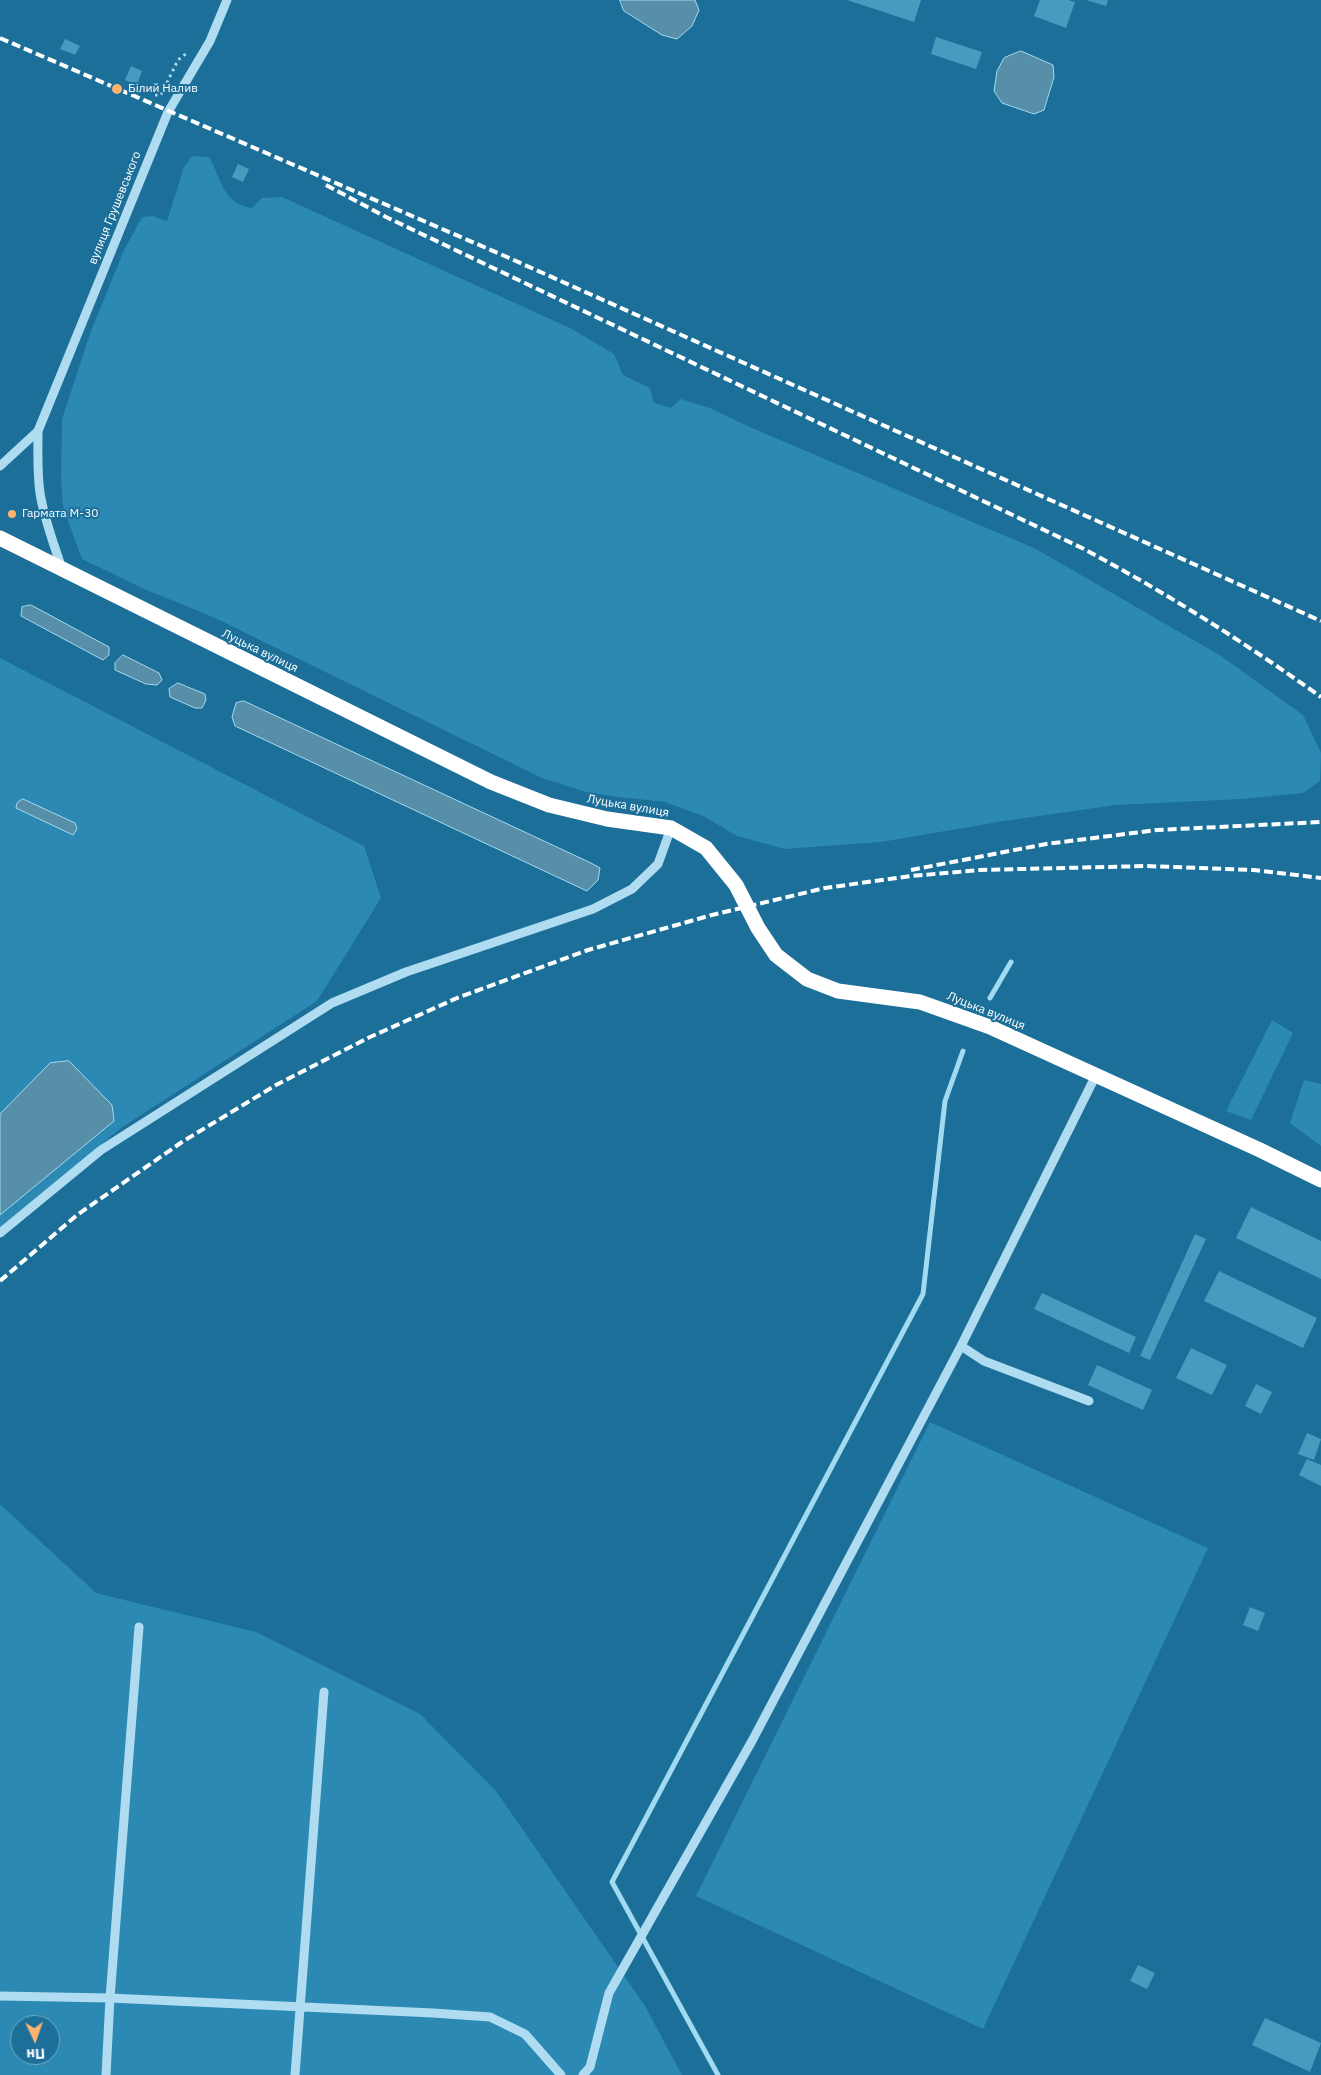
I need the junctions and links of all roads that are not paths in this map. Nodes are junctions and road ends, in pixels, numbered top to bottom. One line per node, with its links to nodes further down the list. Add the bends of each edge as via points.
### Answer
1 (226, 0): 2 (street, вулиця Грушевського, via 210,41 168,112)
2 (38, 431): 3 (street, вулиця Грушевського); 5 (street, вулиця Грушевського, via 40,496)
3 (0, 466)
4 (0, 538): 5 (highway, Луцька вулиця)
5 (62, 570): 6 (highway, Луцька вулиця, via 491,782 549,805 607,819)
6 (671, 828): 7 (highway, Луцька вулиця, via 706,848 736,885 776,955 807,979 838,990 920,1002 990,1027); 9 (street, via 658,864 632,889 593,909 406,972 332,1003 101,1150)
7 (1096, 1075): 8 (highway, Луцька вулиця); 10 (street)
8 (1321, 1180)
9 (0, 1233)
10 (961, 1346): 11 (street, via 984,1361); 20 (street, via 752,1741 609,1993 590,2067)
11 (1089, 1401)
12 (139, 1627): 15 (street)
13 (324, 1692): 16 (street)
14 (0, 1996): 15 (street)
15 (110, 1998): 16 (street); 17 (street)
16 (300, 2007): 18 (street); 19 (street, via 490,2017 526,2034)
17 (106, 2075)
18 (295, 2075)
19 (561, 2075)
20 (583, 2075)

